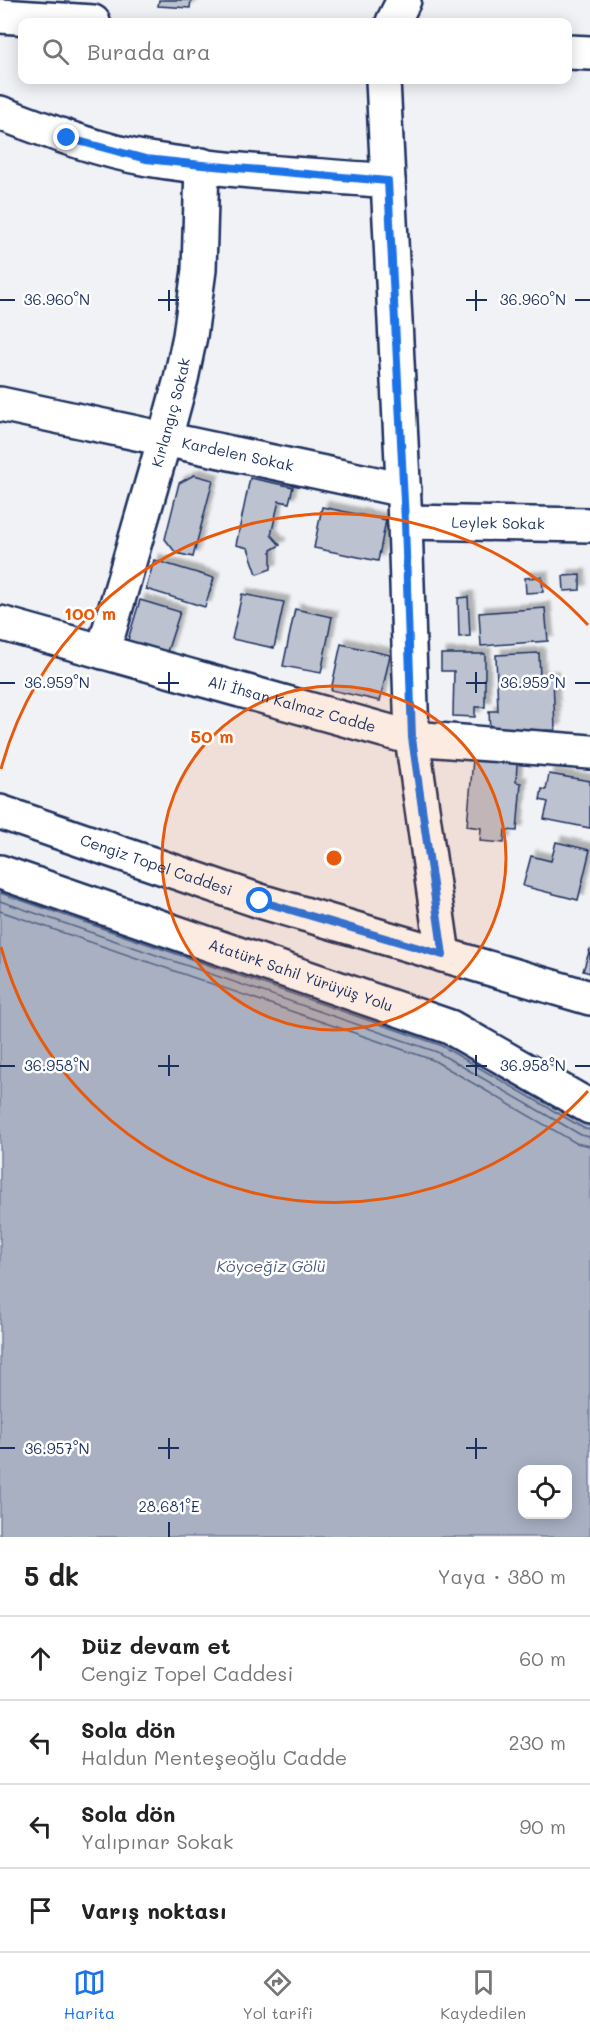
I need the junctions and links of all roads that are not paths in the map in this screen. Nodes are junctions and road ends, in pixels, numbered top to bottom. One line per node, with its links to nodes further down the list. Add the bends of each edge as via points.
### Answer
1 (404, 0): 4 (street)
2 (79, 14): 3 (street)
3 (0, 16)
4 (395, 18)
5 (572, 52): 6 (street)
6 (590, 53)
7 (383, 84): 10 (street)
8 (0, 113): 9 (street, via 67,138 146,159)
9 (202, 165): 10 (street); 12 (street, Kırlangıç Sokak, via 196,297)
10 (388, 181): 13 (street)
11 (0, 404): 12 (street, Kardelen Sokak)
12 (165, 438): 13 (street, Kardelen Sokak); 17 (street, Kırlangıç Sokak)
13 (404, 490): 14 (street)
14 (405, 522): 15 (street, Leylek Sokak); 18 (street)
15 (590, 525)
16 (0, 623): 17 (street, Ali İhsan Kalmaz Cadde)
17 (103, 652): 18 (street, Ali İhsan Kalmaz Cadde)
18 (412, 738): 19 (street, Ali İhsan Kalmaz Cadde); 22 (street)
19 (590, 752)
20 (0, 812): 22 (street, Cengiz Topel Caddesi, via 260,901)
21 (0, 872): 24 (street, Atatürk Sahil Yürüyüş Yolu, via 450,1027)
22 (443, 955): 23 (street, Cengiz Topel Caddesi)
23 (590, 998)
24 (590, 1107)

